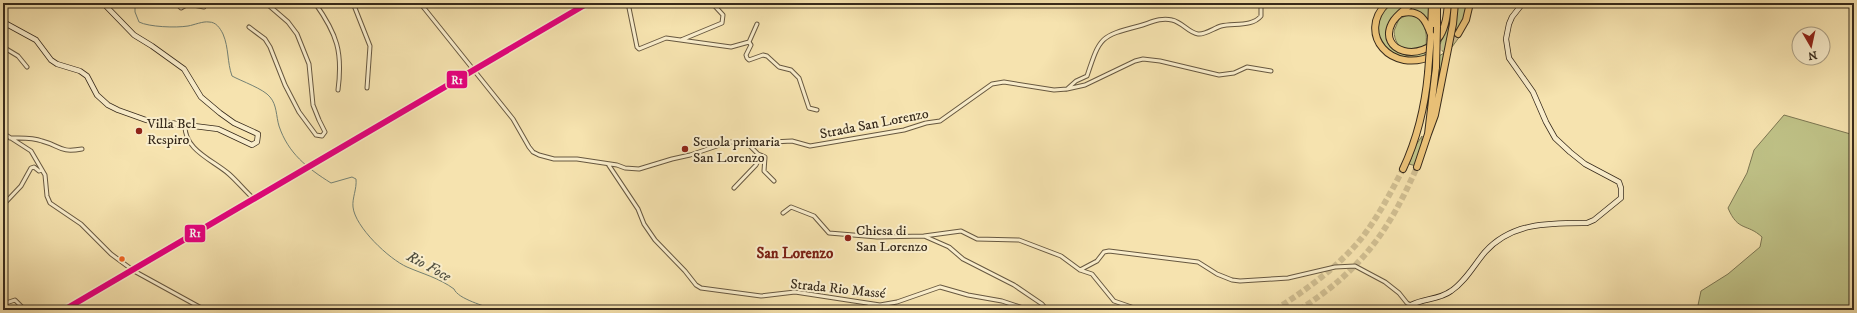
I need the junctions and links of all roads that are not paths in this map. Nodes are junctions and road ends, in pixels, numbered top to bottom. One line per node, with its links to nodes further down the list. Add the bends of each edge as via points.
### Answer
1 (103, 3): 35 (main road, via 134,35 184,69 201,97 228,119 254,131 259,138 252,145 218,129)
2 (176, 3): 18 (street, via 181,8 188,4)
3 (266, 3): 22 (street, via 294,28 307,57 312,99 325,132 322,136 316,136 302,116 285,85 270,47)
4 (315, 3): 33 (street, via 338,46)
5 (353, 3): 31 (street, via 370,46)
6 (420, 3): 42 (street, Strada San Lorenzo, via 514,119 533,152 554,159 577,159)
7 (628, 3): 25 (street, via 637,47 643,48 666,38)
8 (712, 3): 25 (street, via 723,15 722,23)
9 (1261, 3): 32 (street, via 1262,11 1258,19 1249,23 1221,26 1201,34 1191,31 1184,24 1162,19 1109,34 1094,54 1087,76)
10 (1387, 3): 28 (highway, via 1378,16 1376,27 1380,44 1387,53 1403,61 1416,61 1436,54)
11 (1412, 3): 19 (highway)
12 (1432, 3): 24 (highway)
13 (1437, 3): 28 (highway, bridge)
14 (1448, 3): 19 (highway, via 1446,21 1440,36 1429,47 1416,52 1402,51 1392,41 1390,28 1394,19)
15 (1455, 3): 37 (highway, via 1435,116)
16 (1470, 3): 23 (highway, via 1466,20)
17 (1523, 3): 55 (main road, via 1509,24 1506,39 1509,58 1533,92 1555,138 1585,164 1618,182 1621,198 1594,220 1538,224 1506,236 1487,250 1452,291 1436,299 1418,302)
18 (204, 7)
19 (1402, 13): 24 (highway, via 1414,12 1421,15)
20 (3, 22): 35 (main road, via 36,40 57,64 80,71 87,76 97,95 108,105 139,118)
21 (757, 24): 26 (street)
22 (249, 27)
23 (1458, 34)
24 (1431, 35): 44 (highway, bridge, via 1424,105 1418,131)
25 (680, 40): 26 (street, via 731,47)
26 (749, 42): 34 (street, via 751,45 747,58 749,60 767,56 779,67 791,70 799,78 809,108)
27 (3, 47): 29 (street, via 18,56)
28 (1436, 48): 37 (highway, bridge)
29 (27, 67)
30 (1271, 71): 32 (street, Strada San Lorenzo, via 1247,68 1219,75 1160,61 1143,60 1127,64 1085,85)
31 (368, 88)
32 (1067, 89): 39 (street, Strada San Lorenzo, via 1054,90 998,83 983,90 940,121 904,130 810,146 792,142)
33 (338, 90)
34 (817, 110)
35 (185, 125): 48 (street, via 186,139 230,175)
36 (3, 133): 38 (street)
37 (1428, 134): 43 (highway)
38 (10, 138): 40 (street, via 31,138 68,151); 45 (street, via 31,151)
39 (747, 142): 41 (street); 42 (street, Strada San Lorenzo, via 729,142 639,168)
40 (82, 149)
41 (758, 154): 46 (street, via 765,157 764,171); 47 (street, via 756,165)
42 (608, 164): 54 (street, Strada Rio Massé, via 655,240 696,286 761,296 795,292)
43 (1417, 167)
44 (1403, 169)
45 (42, 170): 49 (street, via 31,168 21,186); 57 (street, via 50,203 81,224 111,254 134,272)
46 (774, 181)
47 (734, 188)
48 (254, 199)
49 (3, 205)
50 (783, 213): 51 (street, via 791,207 814,216 829,233 877,237)
51 (924, 236): 52 (street, via 961,231 978,239 1019,240 1051,251); 60 (street, via 949,247 963,259 1014,285)
52 (1080, 270): 55 (street, via 1109,251 1198,262 1217,274 1240,282 1288,278 1335,267 1356,266 1400,292); 61 (street, via 1092,274 1114,301)
53 (3, 304): 56 (street, via 15,300)
54 (872, 304): 58 (street); 59 (street, Strada Rio Massé, via 889,304 940,287)
55 (1410, 308)
56 (25, 310)
57 (205, 310)
58 (847, 310)
59 (1029, 310)
60 (1047, 310)
61 (1140, 310)

